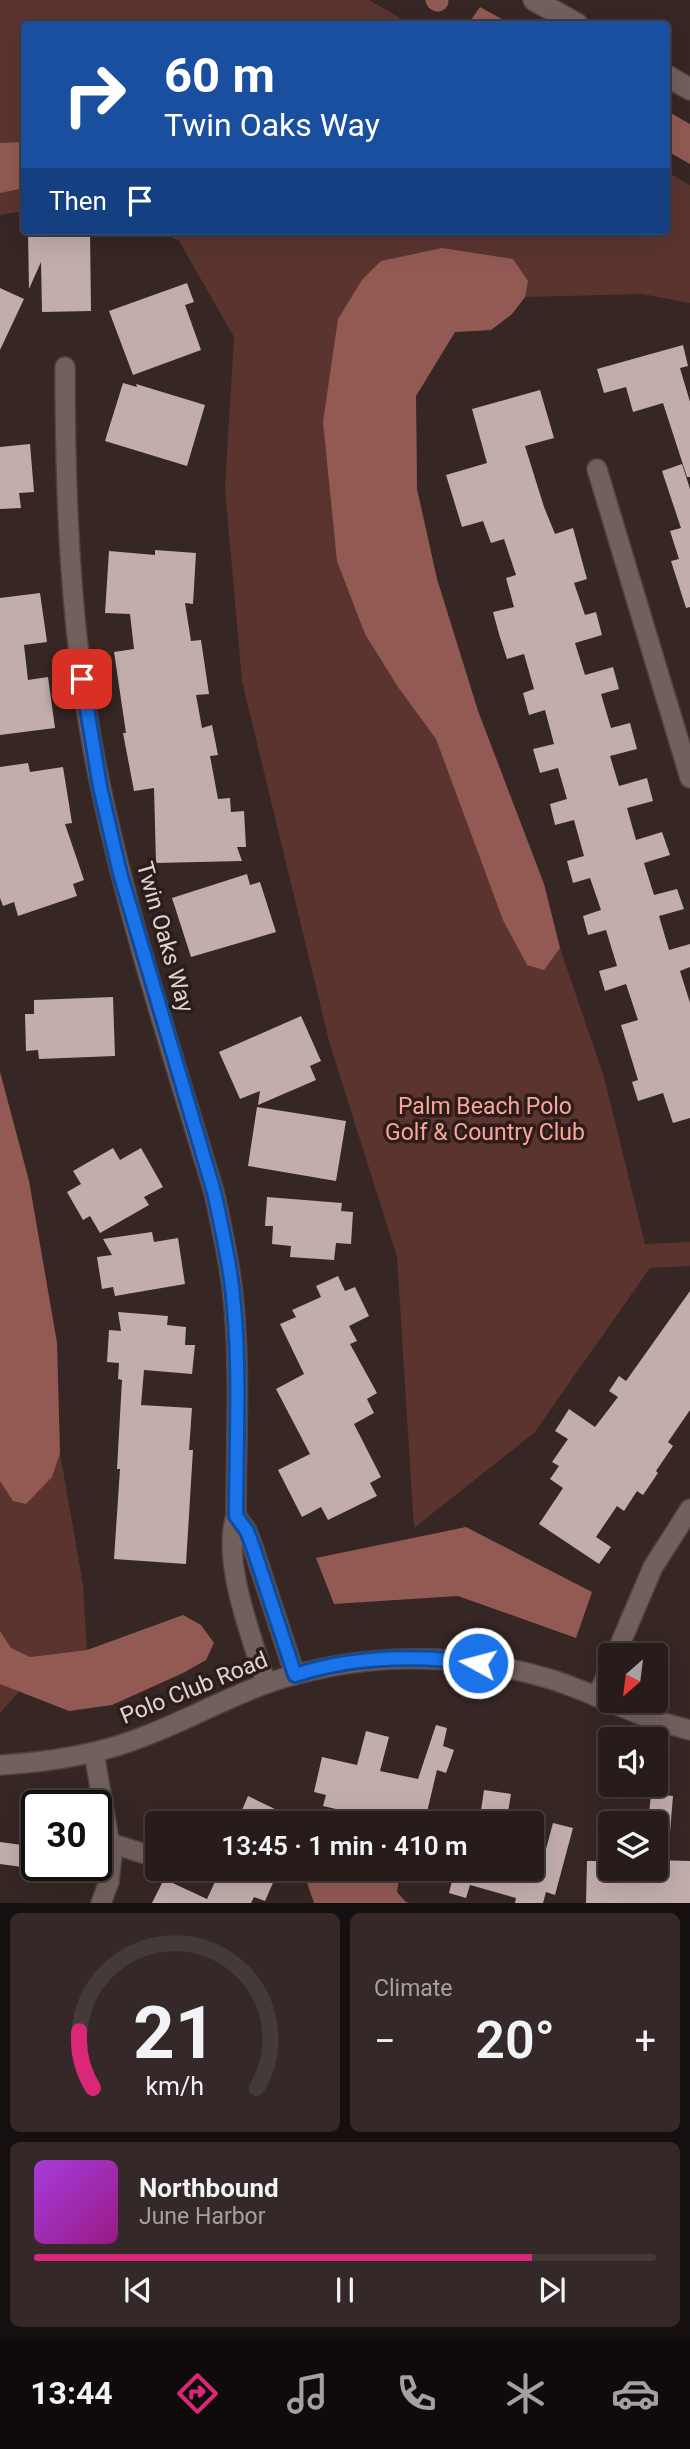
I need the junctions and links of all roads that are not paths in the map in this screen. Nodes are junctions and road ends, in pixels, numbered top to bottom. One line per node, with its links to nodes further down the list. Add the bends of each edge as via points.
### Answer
1 (534, 0): 2 (street)
2 (572, 21)
3 (670, 78): 4 (street)
4 (690, 89)
5 (65, 367): 9 (street, Twin Oaks Way, via 67,526 74,613 100,787 120,873 214,1192 232,1288)
6 (597, 469): 7 (street)
7 (690, 778)
8 (690, 1509): 10 (street, via 653,1567)
9 (236, 1516): 11 (street, Twin Oaks Way, via 253,1547); 12 (street, Twin Oaks Way, via 234,1566)
10 (621, 1643)
11 (295, 1675): 12 (street, Polo Club Road); 13 (street, Polo Club Road, via 386,1659 454,1660 552,1679)
12 (266, 1684): 15 (street, Polo Club Road, via 144,1737)
13 (597, 1697): 14 (street, Polo Club Road)
14 (690, 1730)
15 (94, 1753): 16 (street, Polo Club Road); 17 (street)
16 (0, 1766)
17 (101, 1790)
18 (112, 1844): 19 (street)
19 (145, 1854)
20 (109, 1881): 21 (street)
21 (101, 1903)

